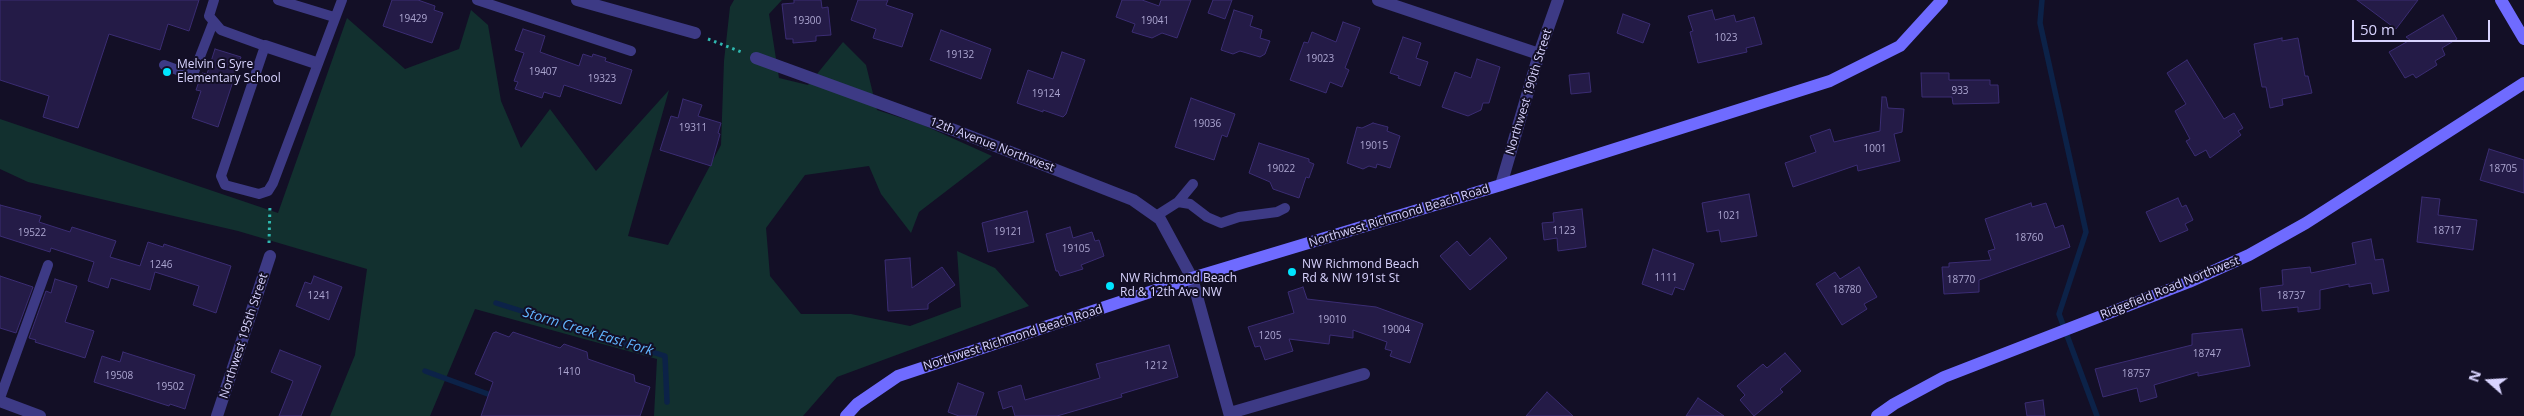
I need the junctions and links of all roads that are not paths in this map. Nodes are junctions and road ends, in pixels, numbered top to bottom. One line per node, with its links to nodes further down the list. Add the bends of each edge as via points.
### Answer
1 (214, 0): 11 (lane, via 210,16)
2 (278, 0): 10 (lane)
3 (342, 0): 10 (lane)
4 (477, 0): 15 (lane)
5 (577, 0): 12 (street)
6 (1378, 0): 16 (street)
7 (1558, 0): 16 (street, Northwest 190th Street)
8 (1942, 0): 22 (main road, Northwest Richmond Beach Road, via 1900,46 1830,81)
9 (2501, 0): 13 (main road)
10 (334, 17): 18 (lane)
11 (214, 22): 14 (lane, via 221,30); 19 (lane, via 191,75)
12 (696, 34)
13 (2524, 39)
14 (265, 46): 18 (street); 18 (lane, via 220,176 225,186 260,194 268,191)
15 (631, 51)
16 (1539, 54): 22 (street, Northwest 190th Street)
17 (756, 58): 25 (street, 12th Avenue Northwest, via 1133,200)
18 (316, 62)
19 (164, 65)
20 (2524, 84): 35 (main road, Ridgefield Road Northwest, via 2306,223 2249,255 2189,282 1944,377)
21 (1193, 184): 23 (lane)
22 (1501, 185): 28 (main road, Northwest Richmond Beach Road)
23 (1178, 202): 24 (lane, via 1190,204 1222,223); 25 (lane)
24 (1285, 208)
25 (1156, 216): 28 (street, 12th Avenue Northwest)
26 (270, 256): 33 (street, Northwest 195th Street)
27 (48, 264): 30 (lane)
28 (1192, 278): 31 (street, 12th Avenue Northwest); 34 (main road, Northwest Richmond Beach Road, via 898,376 857,404)
29 (1364, 374): 31 (street)
30 (0, 399): 32 (street)
31 (1230, 414)
32 (40, 416)
33 (217, 416)
34 (846, 416)
35 (1877, 416)

